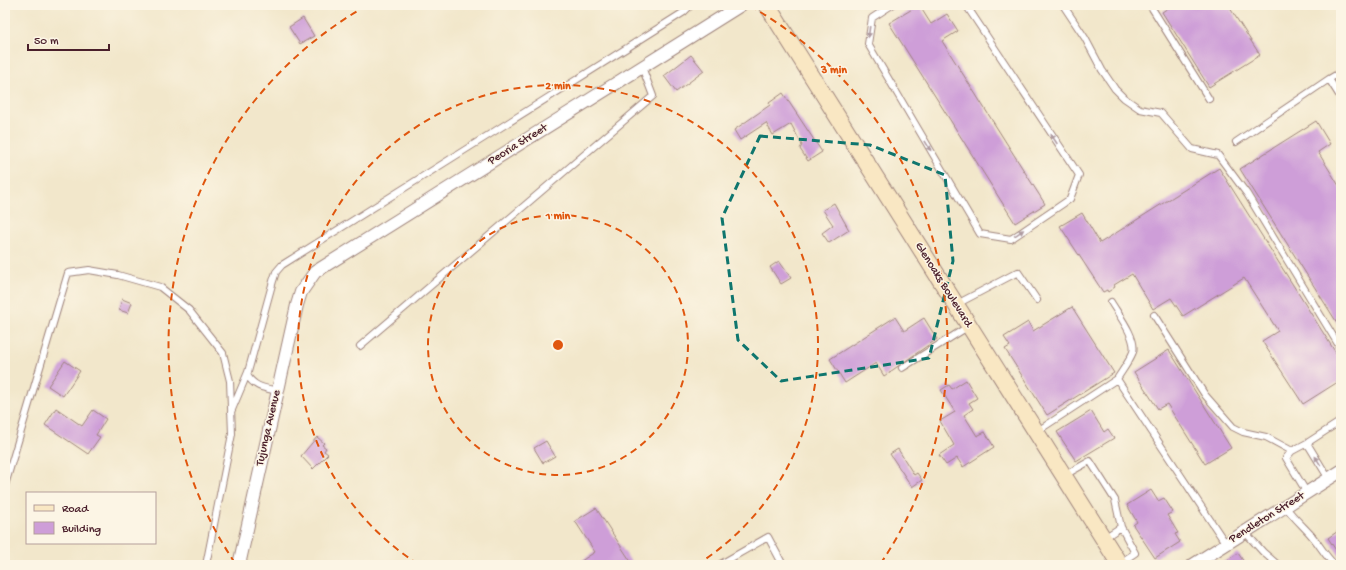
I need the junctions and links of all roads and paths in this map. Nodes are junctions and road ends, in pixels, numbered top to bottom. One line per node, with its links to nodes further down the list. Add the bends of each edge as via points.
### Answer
1 (691, 5): 23 (lane, via 684,12 282,265 273,281)
2 (741, 5): 8 (street, Peoria Street)
3 (767, 5): 17 (main road, Glenoaks Boulevard)
4 (892, 5): 5 (lane, one-way to 5, via 872,18 868,44 980,234 1011,238 1070,199 1079,175)
5 (966, 5)
6 (1063, 5): 21 (lane, via 1102,70 1124,98 1140,109 1161,113 1192,149 1218,155 1247,194)
7 (1150, 5): 12 (lane)
8 (642, 67): 14 (street, Peoria Street, via 315,272); 20 (lane, via 653,96)
9 (1341, 72): 10 (lane)
10 (1329, 79): 11 (lane); 13 (lane)
11 (1341, 98)
12 (1209, 100)
13 (1236, 142)
14 (301, 292): 25 (street, Tujunga Avenue)
15 (1037, 300): 17 (lane, via 1018,272)
16 (1111, 302): 24 (lane, via 1133,339 1133,351)
17 (956, 305): 19 (main road, Glenoaks Boulevard)
18 (1154, 315): 30 (lane, via 1205,395 1233,427 1266,437)
19 (969, 326): 22 (lane); 28 (main road, Glenoaks Boulevard)
20 (360, 346)
21 (1341, 349)
22 (902, 368)
23 (247, 375): 25 (lane, via 251,383 260,388); 26 (lane)
24 (1118, 379): 28 (lane); 40 (lane)
25 (278, 391): 43 (street, Tujunga Avenue)
26 (231, 412): 34 (lane, via 230,381 223,353 189,310 160,287 89,270 68,273); 42 (lane, via 232,434)
27 (1341, 421): 29 (lane)
28 (1036, 432): 32 (main road, Glenoaks Boulevard)
29 (1307, 444): 30 (lane); 33 (lane, one-way to 29)
30 (1292, 451): 35 (lane, via 1286,458)
31 (1341, 471): 33 (street, Pendleton Street)
32 (1064, 476): 37 (lane, via 1090,461 1115,500); 39 (main road, Glenoaks Boulevard)
33 (1329, 479): 35 (street, Pendleton Street)
34 (5, 485)
35 (1307, 493): 36 (street, Pendleton Street)
36 (1285, 506): 38 (street, Pendleton Street); 48 (lane, via 1311,535 1326,558)
37 (1121, 527): 39 (lane); 41 (lane, via 1136,553)
38 (1245, 532): 40 (street, Pendleton Street); 47 (lane)
39 (1103, 538): 41 (main road, Glenoaks Boulevard)
40 (1226, 544): 46 (street, Pendleton Street)
41 (1119, 564)
42 (206, 565)
43 (239, 565)
44 (719, 565): 45 (lane, via 768,537)
45 (783, 565)
46 (1193, 565)
47 (1278, 565)
48 (1335, 565)

